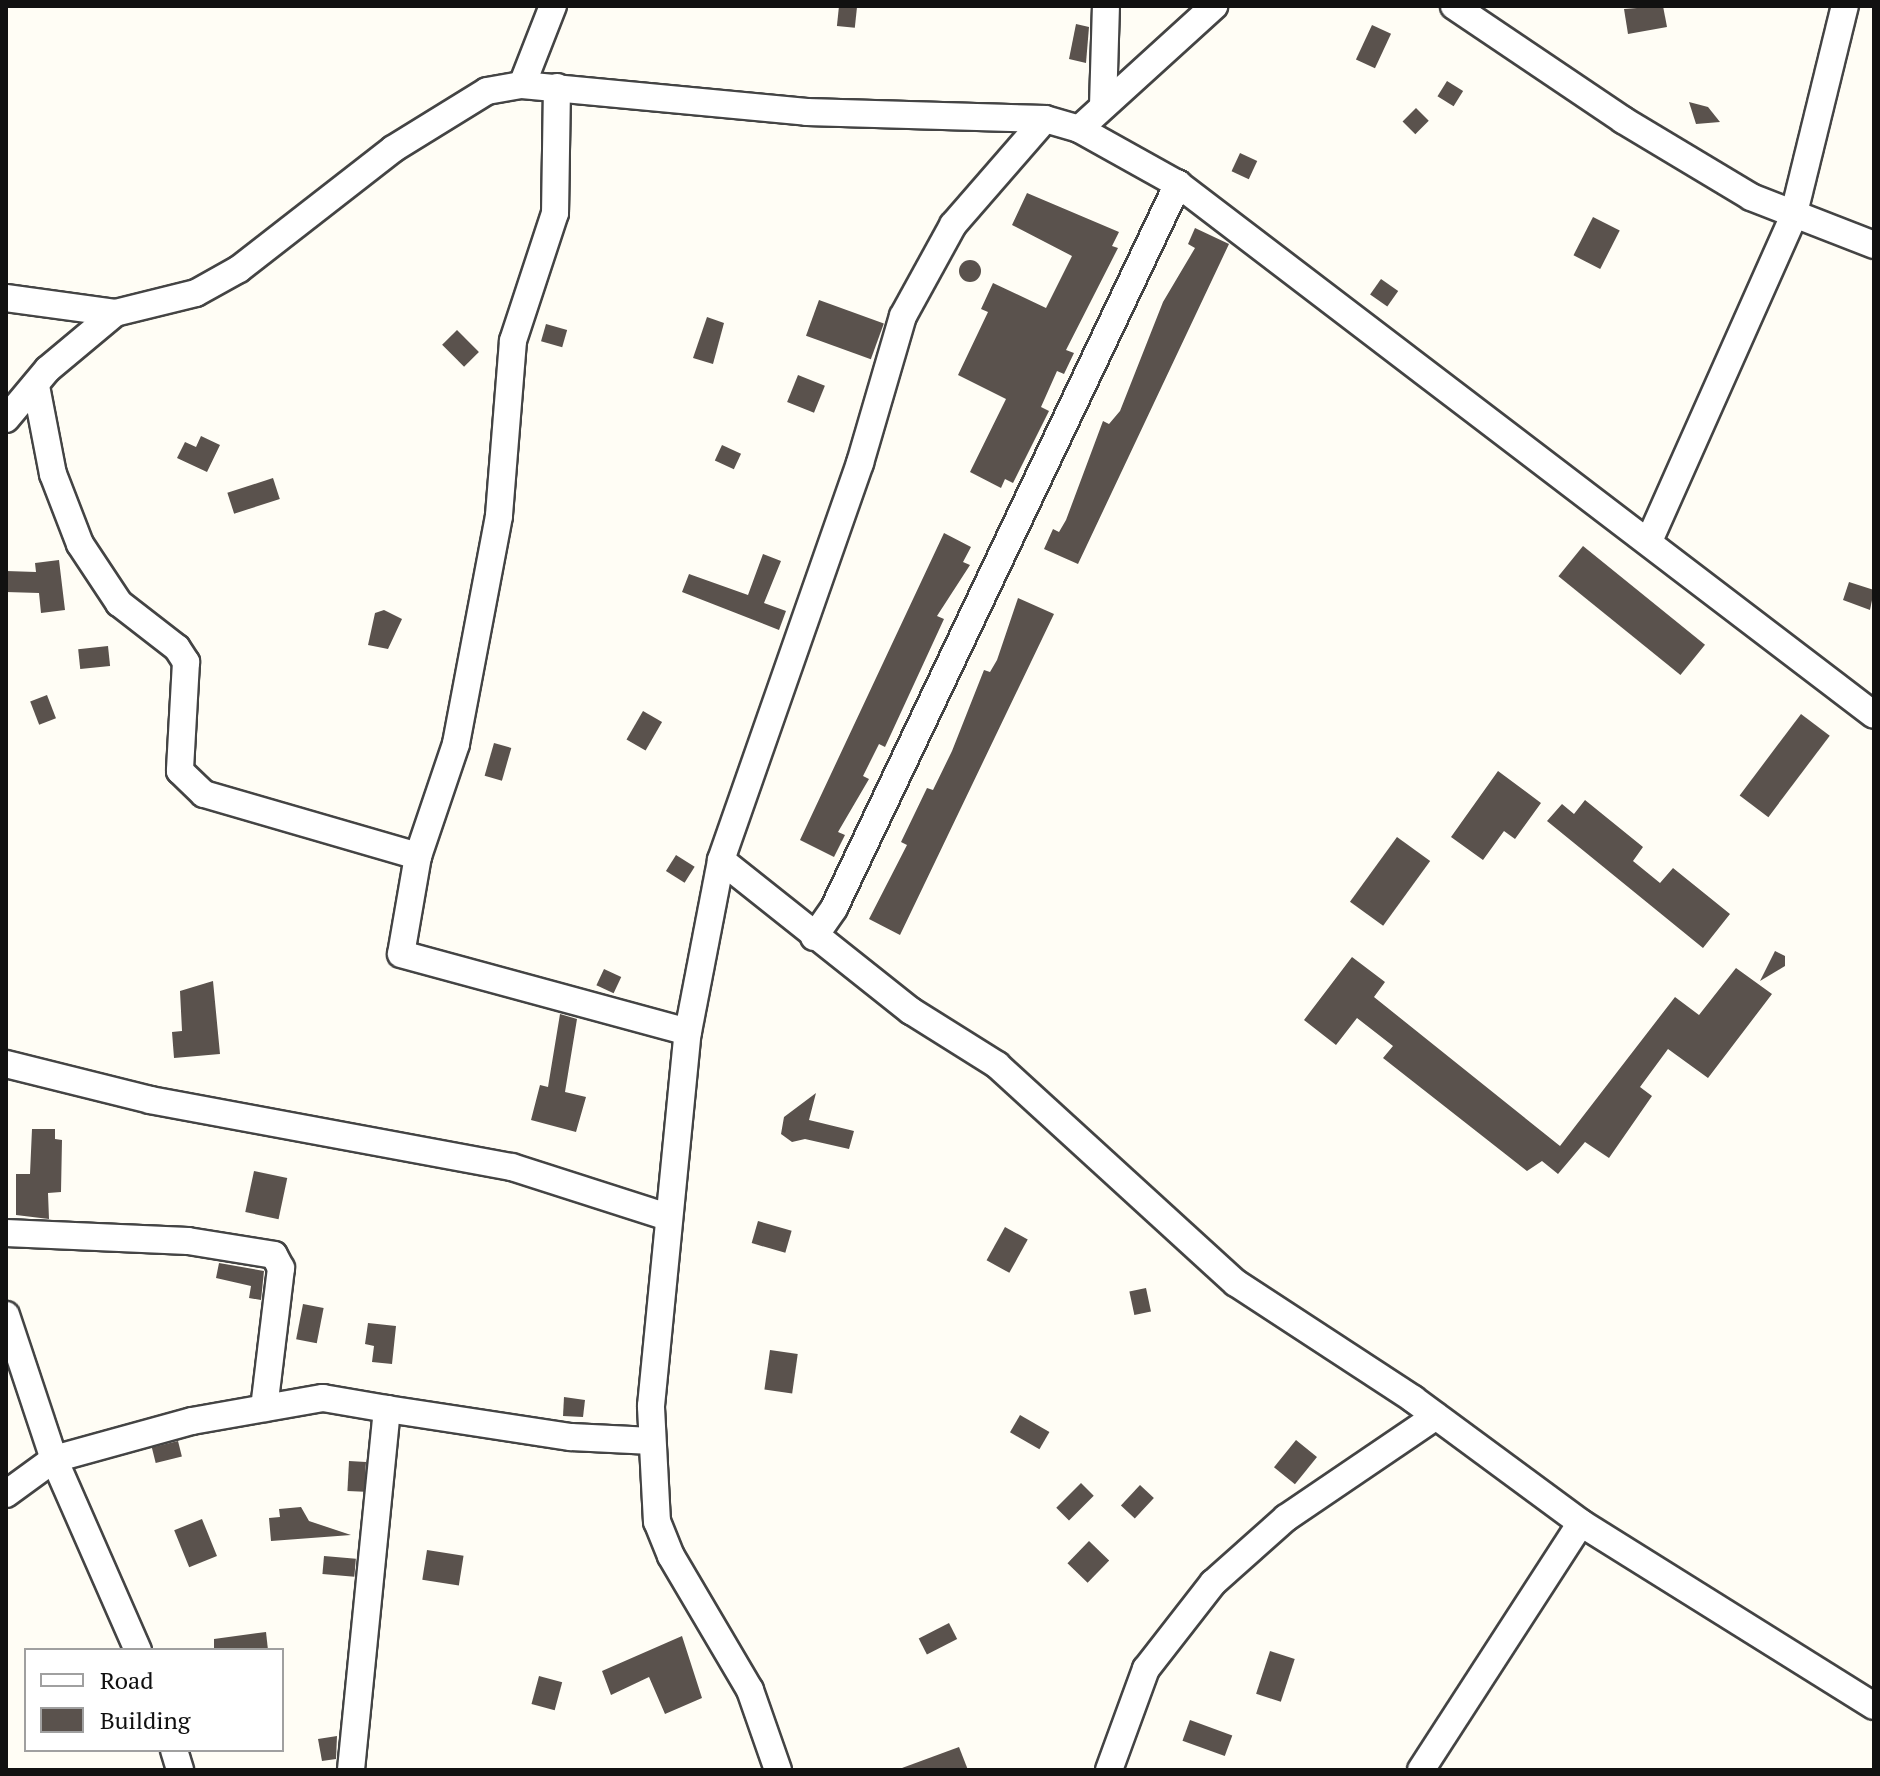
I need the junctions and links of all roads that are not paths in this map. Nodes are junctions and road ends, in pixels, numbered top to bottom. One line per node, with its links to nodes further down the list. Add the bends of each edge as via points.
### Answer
1 (553, 6): 6 (street)
2 (1106, 6): 8 (street)
3 (1214, 6): 8 (street)
4 (1454, 6): 12 (street, via 1623,120)
5 (1845, 6): 12 (street)
6 (522, 85): 7 (street); 15 (street, via 462,101 218,281 155,307)
7 (557, 87): 9 (street, via 807,112); 20 (street, via 555,213 513,341 499,516 456,744)
8 (1103, 106): 10 (street)
9 (1045, 119): 10 (street); 21 (street, via 953,225 903,316 860,463)
10 (1079, 129): 11 (street)
11 (1178, 184): 18 (street); 22 (street, via 834,908)
12 (1793, 217): 13 (street); 18 (street)
13 (1874, 245)
14 (6, 298): 15 (street)
15 (115, 313): 16 (street)
16 (36, 386): 17 (street); 20 (street, via 53,474 80,544 119,603 177,648 186,662 180,771 204,794)
17 (6, 419)
18 (1649, 541): 19 (street)
19 (1874, 715)
20 (418, 856): 23 (street, via 400,948 405,957)
21 (721, 860): 22 (street); 23 (street)
22 (814, 937): 30 (street, via 911,1011 997,1065 1236,1283)
23 (688, 1032): 25 (street)
24 (6, 1064): 25 (street, via 120,1094 512,1167)
25 (668, 1217): 31 (street)
26 (6, 1233): 28 (street, via 188,1241 274,1255 281,1268)
27 (6, 1315): 32 (street)
28 (264, 1408): 29 (street, via 323,1398); 32 (street)
29 (387, 1409): 31 (street, via 571,1437); 37 (street)
30 (1436, 1416): 34 (street); 39 (street, via 1286,1518 1213,1583 1146,1669)
31 (652, 1441): 38 (street, via 657,1522 671,1556 750,1690)
32 (54, 1459): 33 (street); 35 (street)
33 (6, 1494)
34 (1581, 1523): 36 (street); 40 (street)
35 (137, 1648)
36 (1874, 1706)
37 (351, 1770)
38 (778, 1770)
39 (1109, 1770)
40 (1421, 1770)

